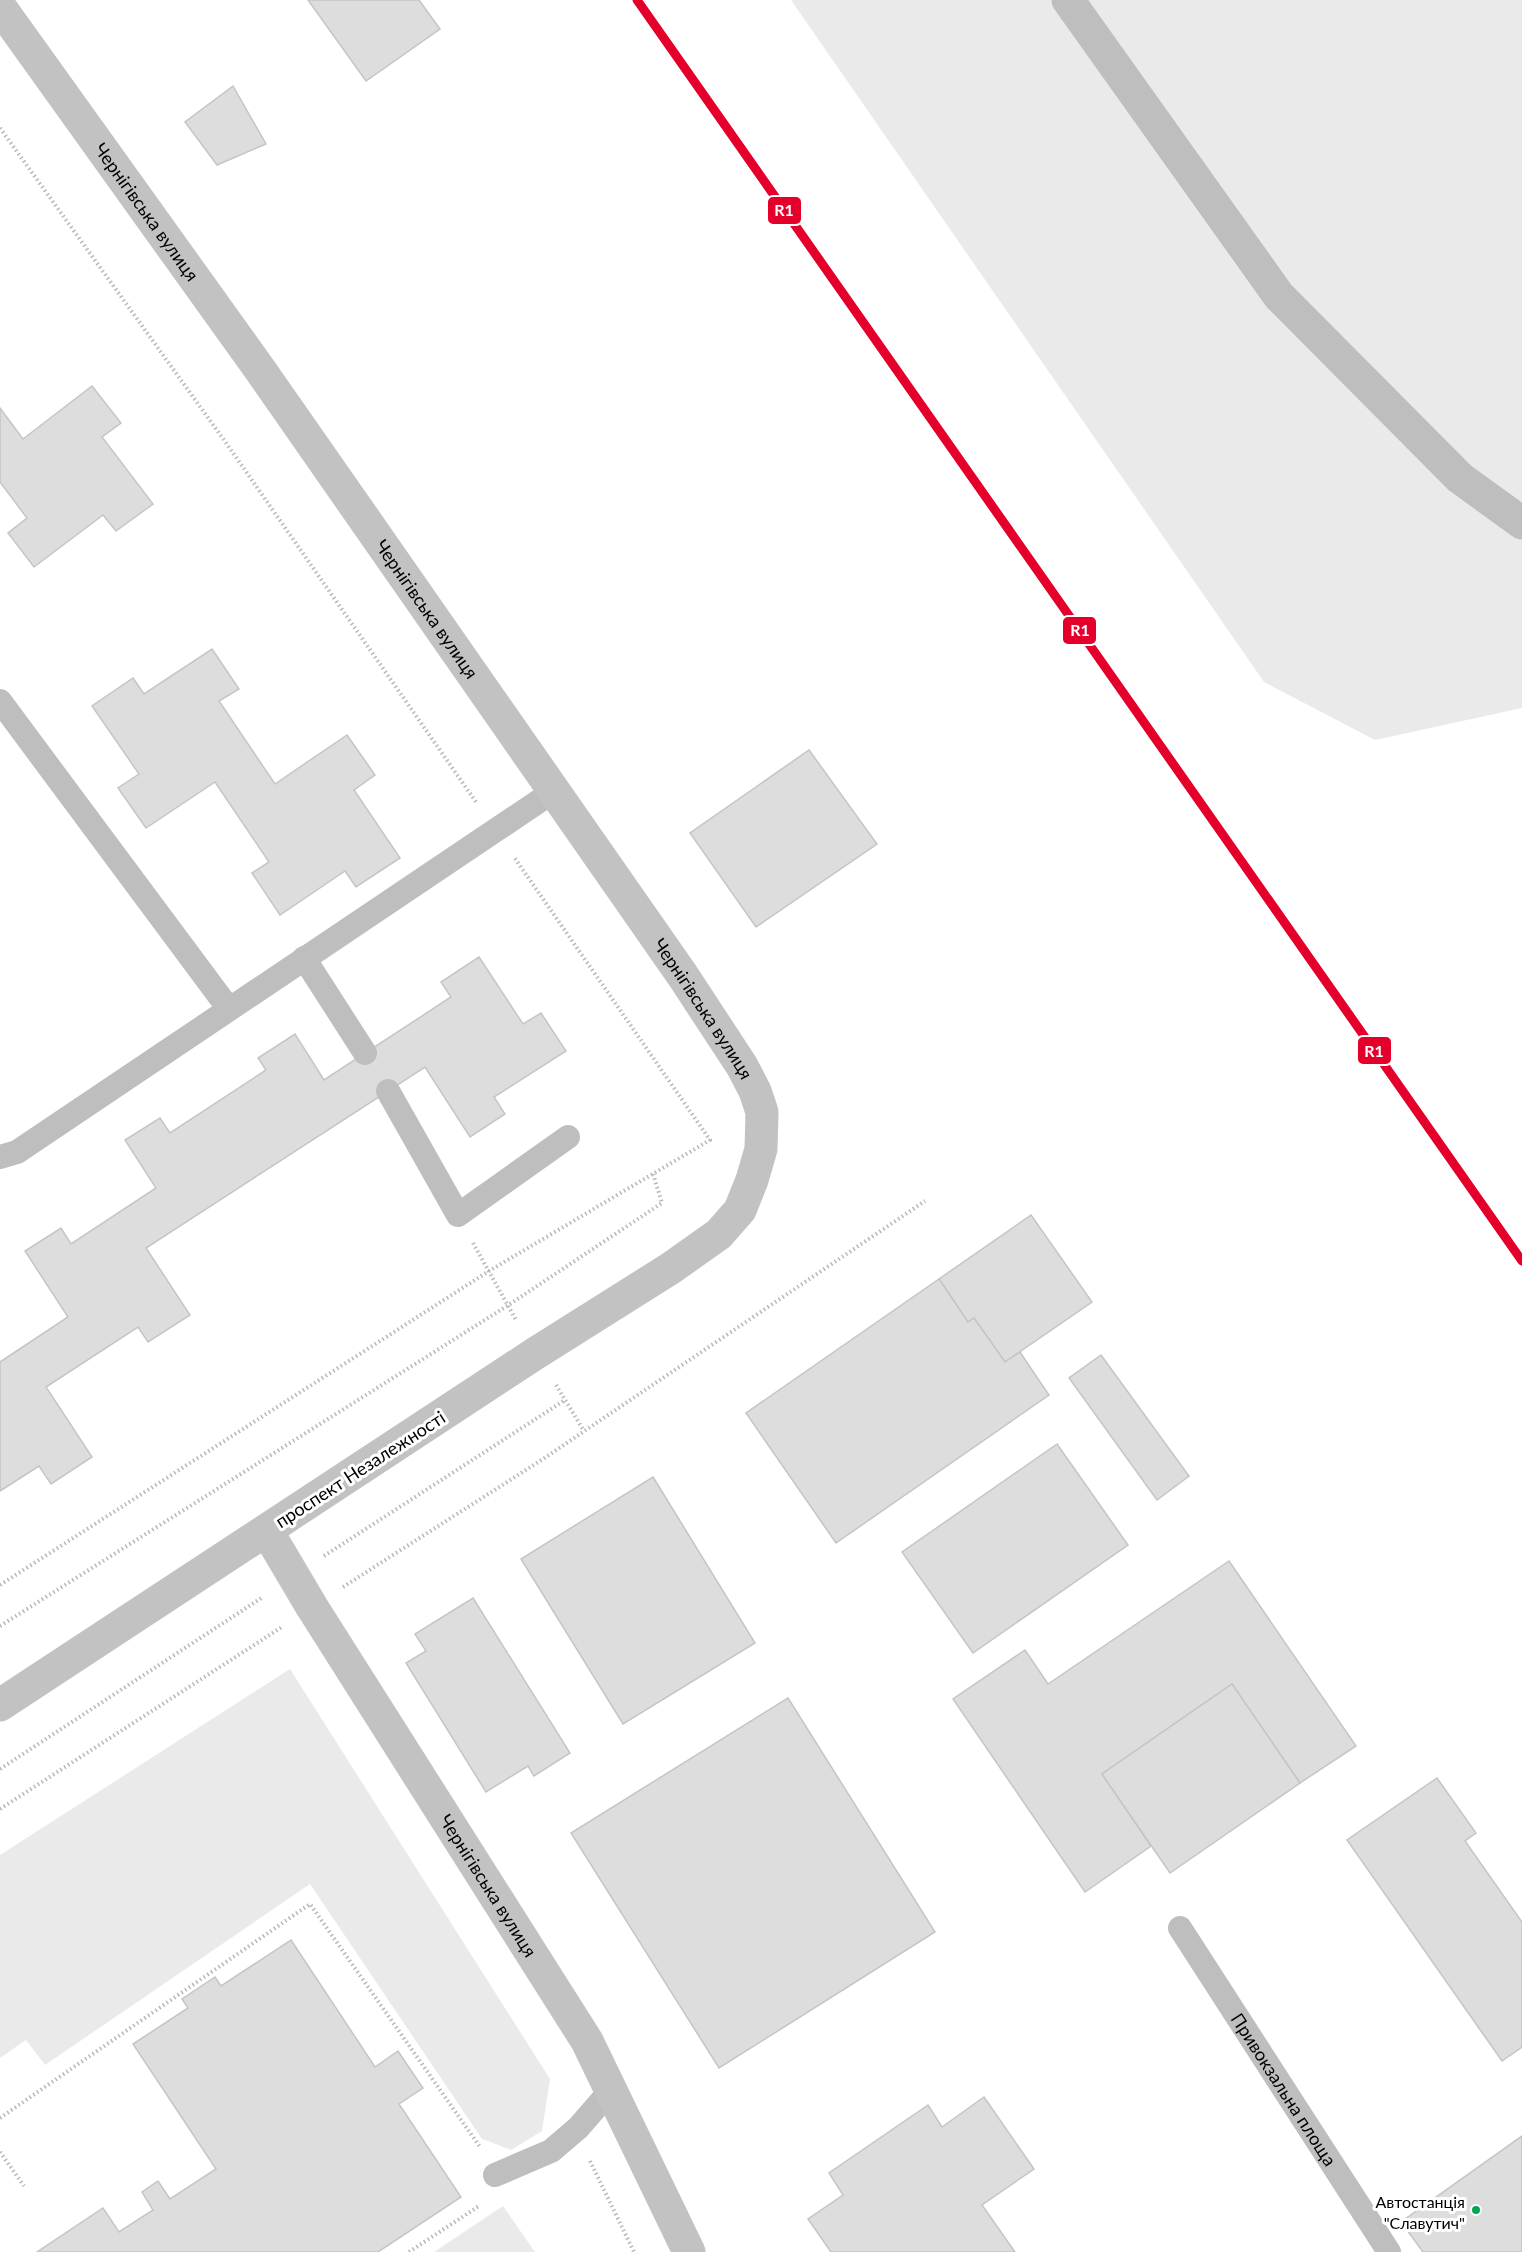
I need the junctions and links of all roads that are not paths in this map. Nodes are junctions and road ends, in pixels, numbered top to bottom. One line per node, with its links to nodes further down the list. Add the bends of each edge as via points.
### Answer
1 (1068, 0): 3 (street, via 1279,296 1460,478)
2 (0, 7): 5 (street, Чернігівська вулиця)
3 (1522, 523)
4 (0, 701): 7 (lane)
5 (554, 791): 6 (lane); 12 (street, Чернігівська вулиця, via 683,976 755,1091 762,1112 761,1149 740,1210)
6 (304, 958): 7 (lane); 8 (lane)
7 (229, 1009): 11 (lane, via 17,1152)
8 (365, 1053)
9 (388, 1091): 10 (lane, via 458,1215)
10 (568, 1137)
11 (0, 1157)
12 (719, 1234): 13 (street, проспект Незалежності)
13 (267, 1530): 14 (street, проспект Незалежності); 16 (street, Чернігівська вулиця, via 569,2010)
14 (0, 1705)
15 (1180, 1928): 19 (lane, Привокзальна площа)
16 (612, 2089): 17 (lane, via 578,2128 551,2151); 18 (street, Чернігівська вулиця)
17 (495, 2175)
18 (689, 2252)
19 (1389, 2252)

